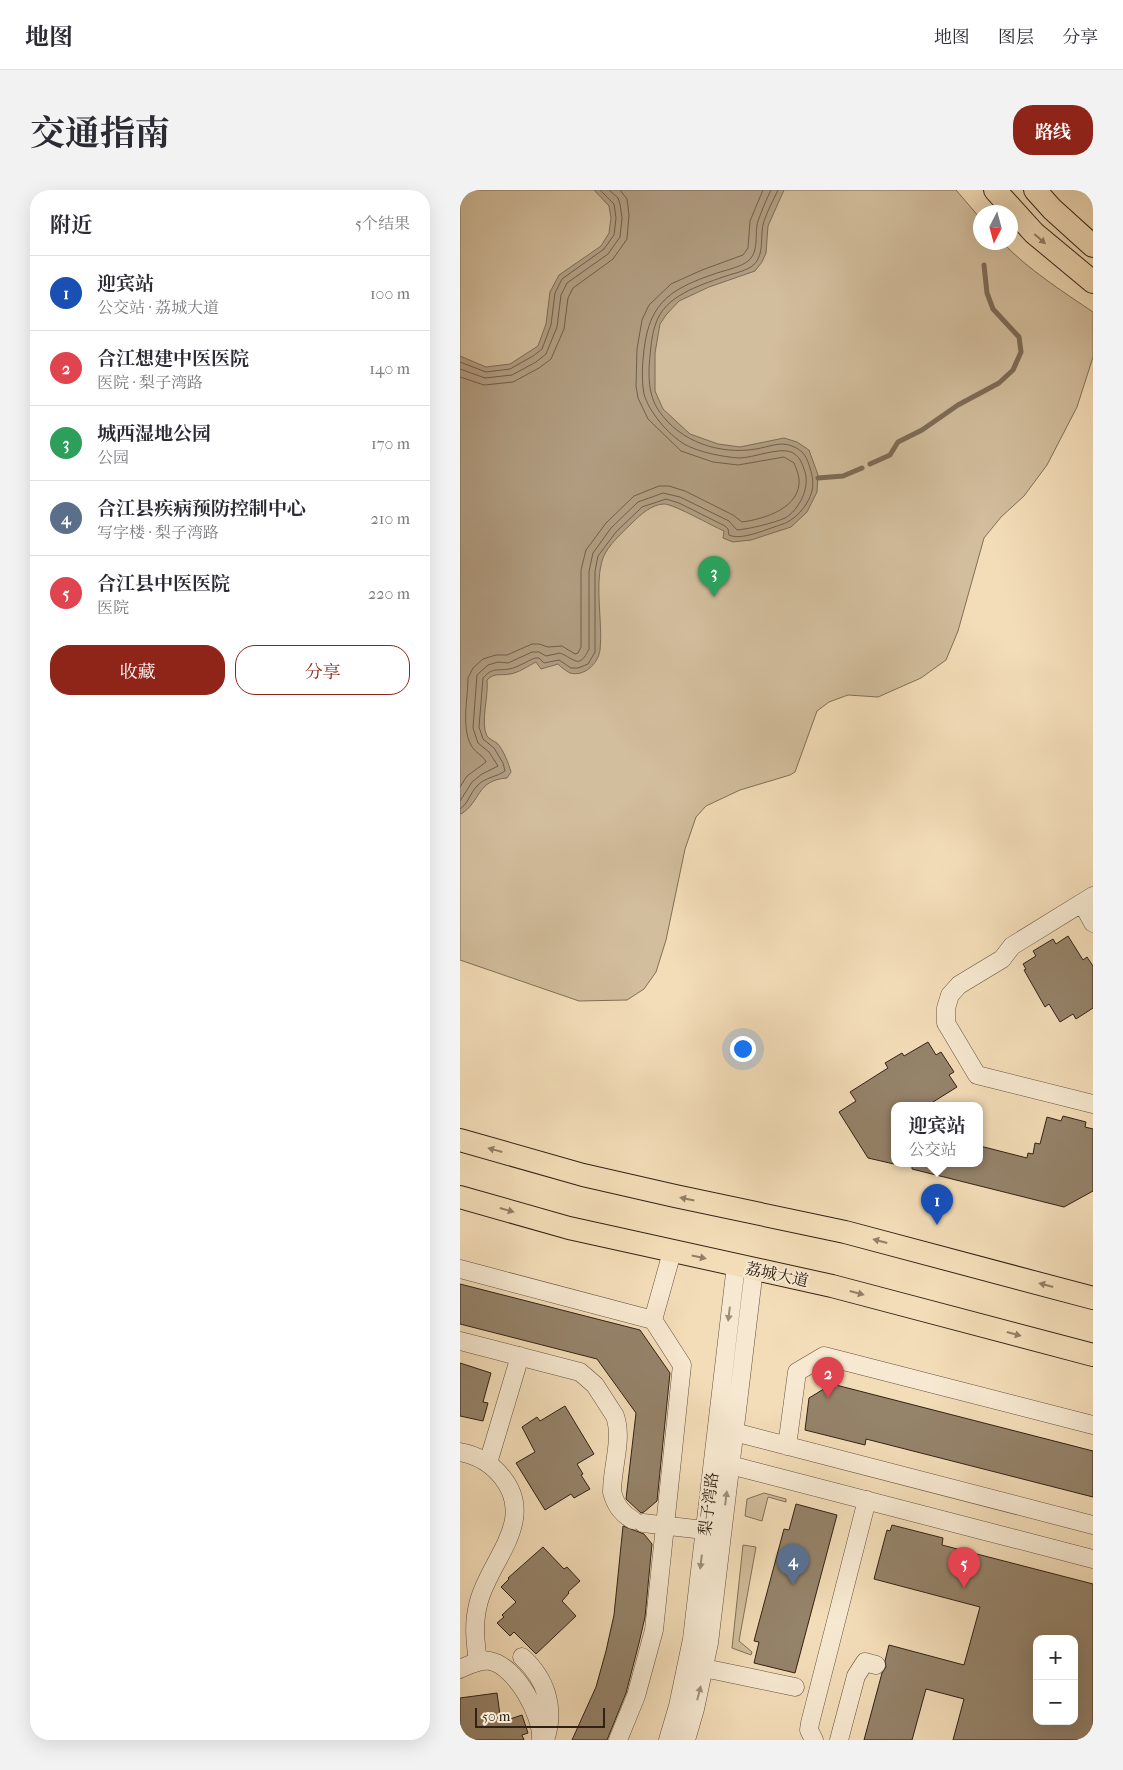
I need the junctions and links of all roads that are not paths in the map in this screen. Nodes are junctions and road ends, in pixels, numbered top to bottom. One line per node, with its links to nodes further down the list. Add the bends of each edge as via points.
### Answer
1 (995, 190): 4 (main road, one-way to 4, via 1034,233)
2 (1035, 190): 3 (main road)
3 (1093, 246)
4 (1093, 282)
5 (1088, 900): 6 (street); 7 (street, via 1012,946 1001,959 959,985 950,995 946,1023 977,1075)
6 (1093, 922)
7 (1093, 1104)
8 (460, 1140): 13 (main road, one-way to 8, via 845,1232 583,1175)
9 (460, 1197): 10 (main road, 荔城大道, one-way to 10, via 569,1228)
10 (672, 1252): 11 (main road, 荔城大道, one-way to 11); 14 (street)
11 (745, 1267): 16 (main road, 荔城大道, one-way to 16, via 832,1286); 19 (street, 梨子湾路); 27 (street, 梨子湾路, one-way to 27)
12 (460, 1269): 14 (street)
13 (1093, 1298)
14 (654, 1320): 26 (street, via 682,1365)
15 (460, 1341): 17 (street)
16 (1093, 1355)
17 (520, 1356): 22 (street); 26 (street, via 580,1372 595,1385 615,1416 618,1429 612,1482 614,1500 624,1514 638,1522)
18 (1093, 1425): 20 (street, via 824,1356 797,1372)
19 (734, 1432): 20 (street); 23 (street, 梨子湾路)
20 (787, 1446): 25 (street)
21 (460, 1452): 22 (street)
22 (488, 1463): 30 (street, via 509,1489 514,1523 508,1542 479,1598 474,1618)
23 (730, 1465): 24 (street); 32 (street, 梨子湾路, one-way to 23)
24 (867, 1500): 28 (street); 40 (street, via 810,1724)
25 (1093, 1525)
26 (665, 1526): 27 (street); 37 (street, via 654,1630 636,1696)
27 (704, 1530): 38 (street, 梨子湾路, one-way to 38, via 692,1639)
28 (1093, 1558)
29 (522, 1657): 36 (street, via 539,1676 549,1700 549,1726)
30 (478, 1662): 33 (street); 35 (street, via 492,1661 519,1683 536,1713)
31 (876, 1665): 41 (street, via 865,1662 858,1673)
32 (704, 1668): 34 (street); 39 (street, 梨子湾路, one-way to 32)
33 (460, 1669)
34 (795, 1687)
35 (541, 1740)
36 (545, 1740)
37 (618, 1740)
38 (668, 1740)
39 (686, 1740)
40 (814, 1740)
41 (840, 1740)

